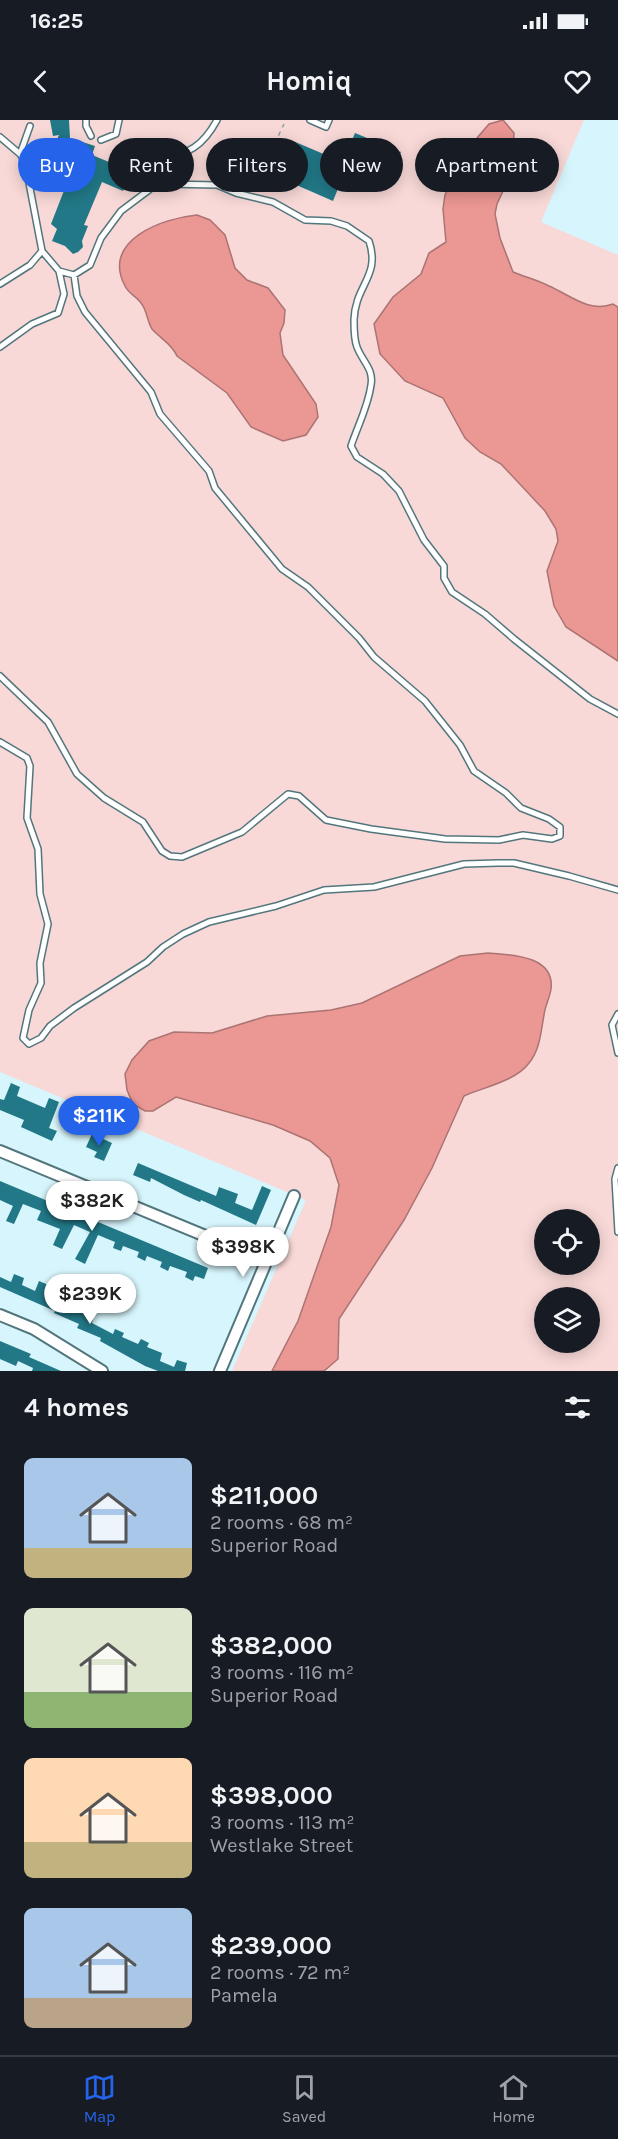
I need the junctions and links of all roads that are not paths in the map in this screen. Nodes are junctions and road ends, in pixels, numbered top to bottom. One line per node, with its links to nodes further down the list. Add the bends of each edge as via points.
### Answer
1 (86, 120): 8 (lane)
2 (119, 120): 10 (lane, via 116,134)
3 (217, 120): 11 (lane)
4 (310, 120): 5 (lane, via 326,127)
5 (329, 120)
6 (30, 126): 9 (lane)
7 (0, 136): 12 (lane)
8 (91, 136)
9 (26, 138)
10 (101, 140)
11 (194, 149)
12 (18, 152)
13 (194, 185): 22 (lane, via 217,185 273,202 305,219 347,226 369,241 373,266 359,292 354,319 357,347 371,371 372,383 351,446 357,457 383,474 399,491 424,540 444,566 444,578 452,592 590,699)
14 (31, 192): 16 (lane)
15 (146, 192): 18 (lane, via 121,211 101,238 90,265)
16 (42, 251): 17 (lane); 19 (lane, via 30,265)
17 (59, 272): 18 (lane); 20 (lane, via 64,294 58,313 32,324)
18 (74, 276): 21 (lane, via 85,312 151,392 160,414 209,471 215,488 282,569 308,588 374,657 425,701 460,745 474,771 521,808 560,827 560,836 445,838 371,829 326,820 299,796 288,794 242,832 182,857 170,856 162,851 143,822 82,780 48,722)
19 (0, 284)
20 (0, 347)
21 (0, 676)
22 (618, 714)
23 (0, 742): 24 (lane, via 27,758 30,766 27,818 38,849 40,894 48,924 40,963 41,983 29,1010 23,1038 29,1044 74,1008 183,934 208,922 324,890 374,887 464,864 498,862)
24 (618, 890)
25 (618, 1014): 26 (lane, via 612,1025)
26 (618, 1053)
27 (0, 1151): 31 (street)
28 (618, 1168): 30 (lane)
29 (294, 1196): 31 (street)
30 (618, 1232)
31 (266, 1262): 34 (street)
32 (0, 1315): 33 (street, via 34,1329)
33 (102, 1371)
34 (220, 1371)

